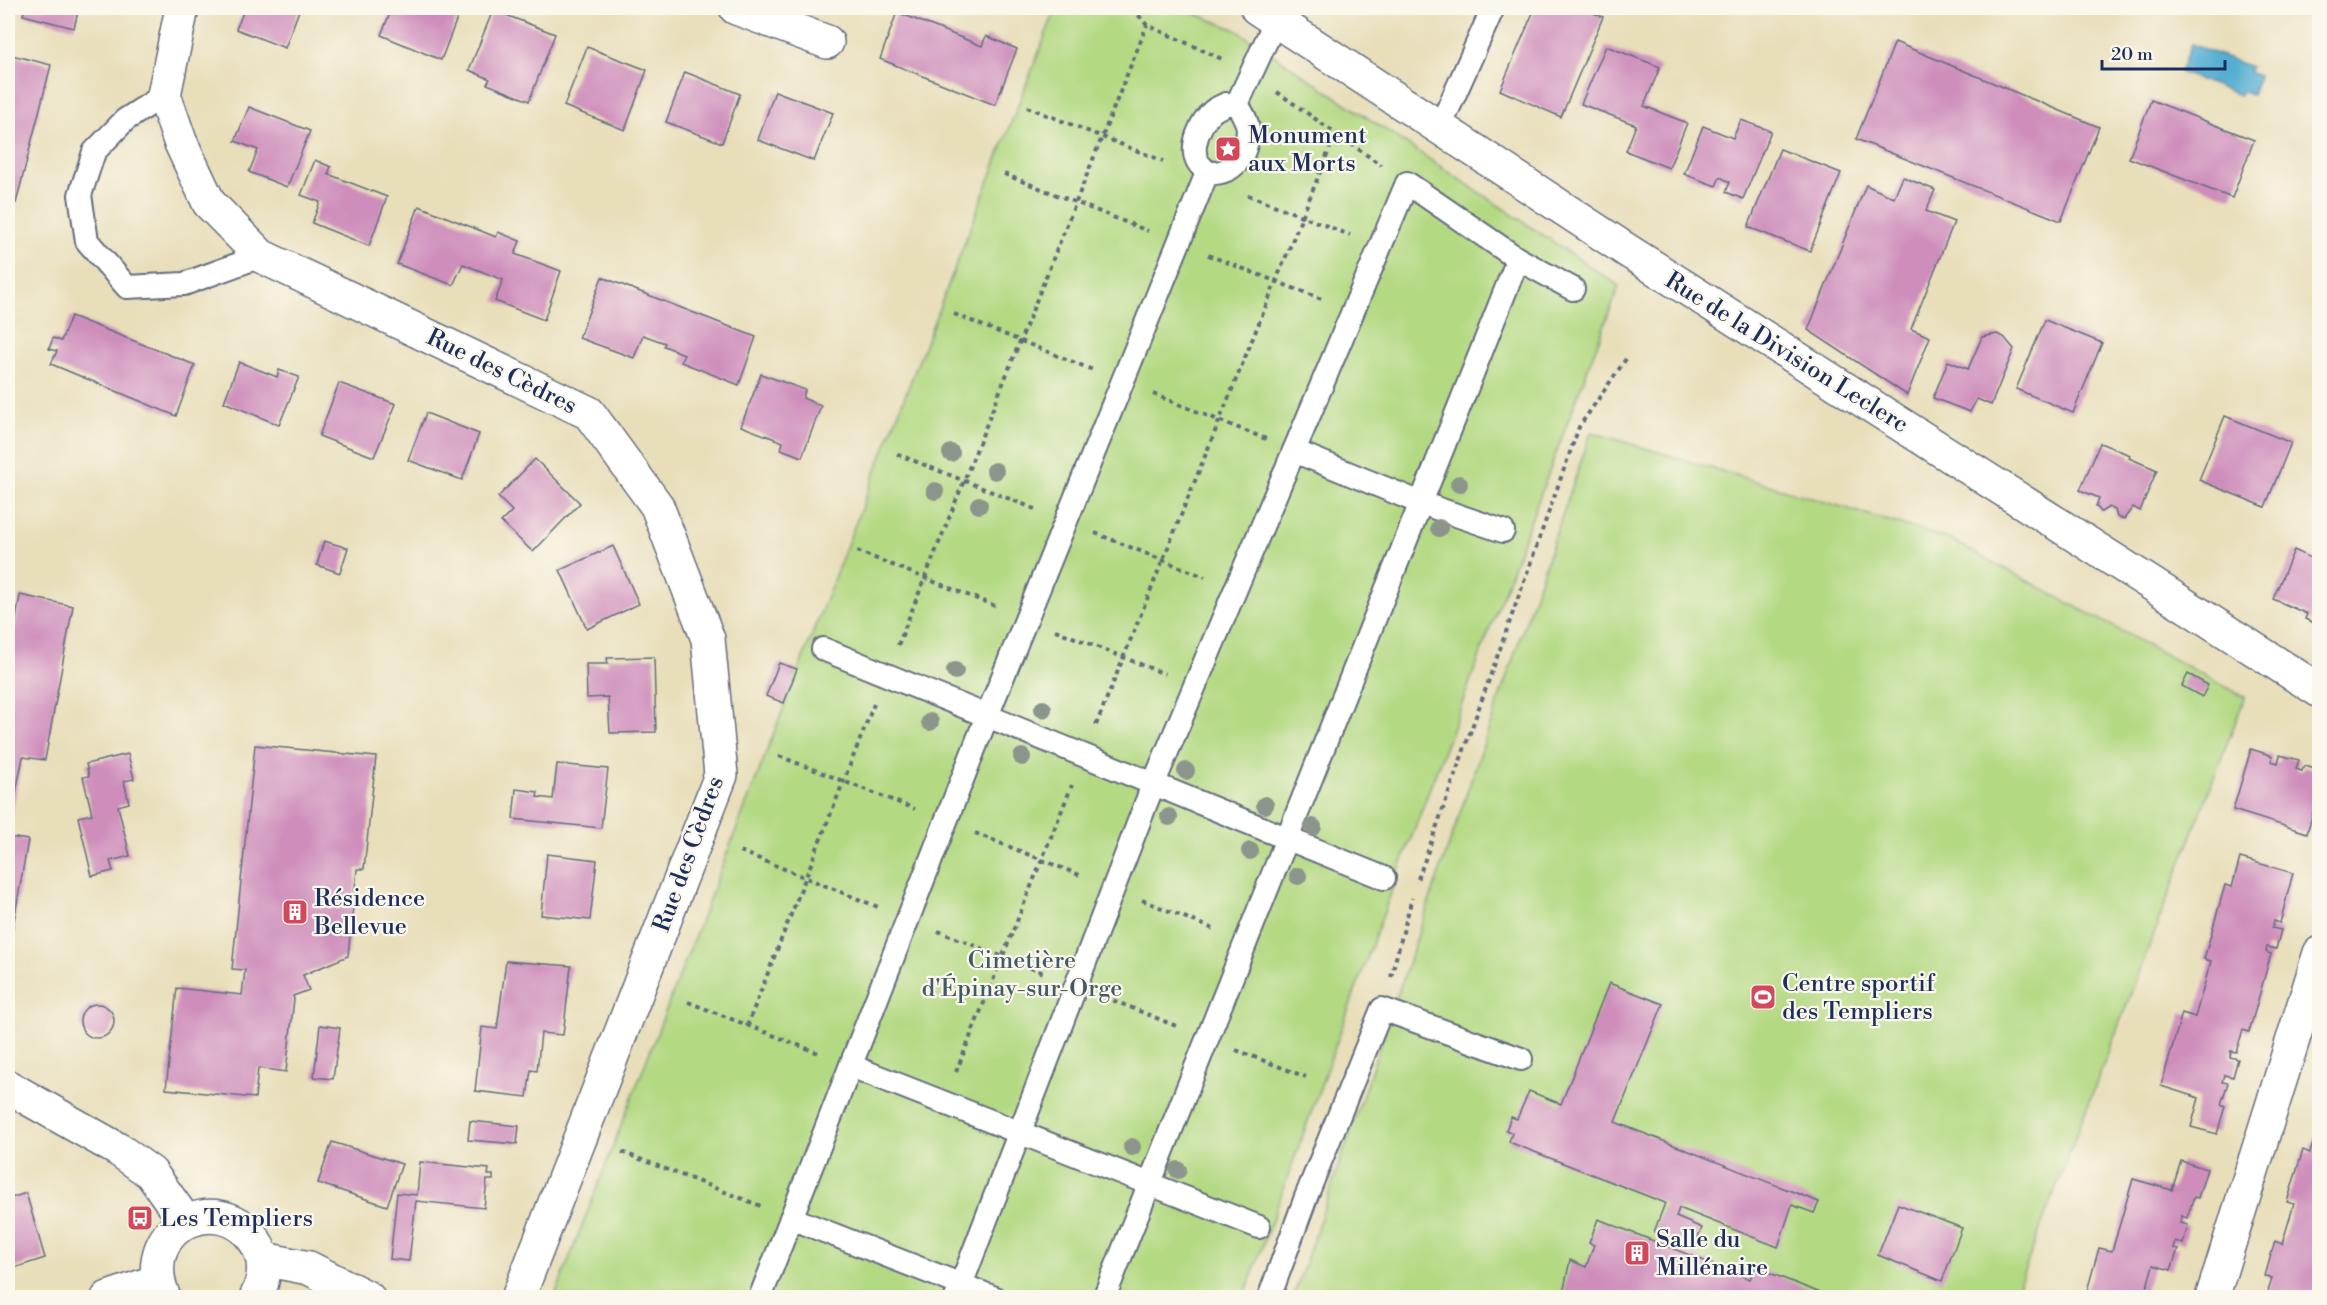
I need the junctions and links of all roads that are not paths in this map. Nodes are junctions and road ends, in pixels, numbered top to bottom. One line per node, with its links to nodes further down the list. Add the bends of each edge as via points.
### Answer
1 (182, 8): 6 (street)
2 (736, 8): 5 (street)
3 (1493, 8): 8 (lane)
4 (1266, 14): 7 (lane, via 1251,73); 8 (street, Rue de la Division Leclerc)
5 (826, 42)
6 (164, 95): 10 (street, Rue des Cèdres, via 209,203); 10 (lane, via 125,120 94,152 80,195 87,241 127,287 184,284)
7 (1237, 104): 9 (lane, via 1214,110 1197,137 1194,150); 9 (lane, via 1248,129 1239,161 1228,171)
8 (1440, 128): 17 (street, Rue de la Division Leclerc)
9 (1207, 173): 18 (lane)
10 (261, 256): 37 (street, Rue des Cèdres, via 589,413 657,506 708,639 721,775)
11 (1518, 259): 12 (lane); 13 (lane, via 1407,183); 14 (lane)
12 (1573, 289)
13 (1294, 451): 14 (lane); 19 (lane)
14 (1421, 503): 15 (lane); 20 (lane)
15 (1503, 531)
16 (824, 649): 18 (lane)
17 (2319, 691)
18 (987, 716): 19 (lane); 24 (lane)
19 (1153, 784): 20 (lane); 26 (lane)
20 (1287, 839): 21 (lane); 27 (lane)
21 (1384, 878)
22 (2319, 953): 42 (street)
23 (1521, 1059): 41 (lane, via 1382,1009)
24 (851, 1066): 26 (lane); 28 (lane)
25 (8, 1087): 29 (street, via 119,1150 151,1173)
26 (1020, 1132): 27 (lane); 33 (lane)
27 (1150, 1184): 30 (lane); 40 (lane)
28 (791, 1218): 33 (lane); 38 (lane)
29 (186, 1221): 31 (street, via 218,1216 233,1221 252,1237); 32 (street, via 171,1232 161,1247 156,1264)
30 (1259, 1227)
31 (263, 1259): 35 (street, via 264,1274); 36 (street, via 309,1268)
32 (160, 1289): 34 (street)
33 (959, 1291): 39 (lane)
34 (108, 1298)
35 (256, 1298)
36 (368, 1298)
37 (518, 1298)
38 (760, 1298)
39 (995, 1298)
40 (1104, 1298)
41 (1269, 1298)
42 (2212, 1298)

